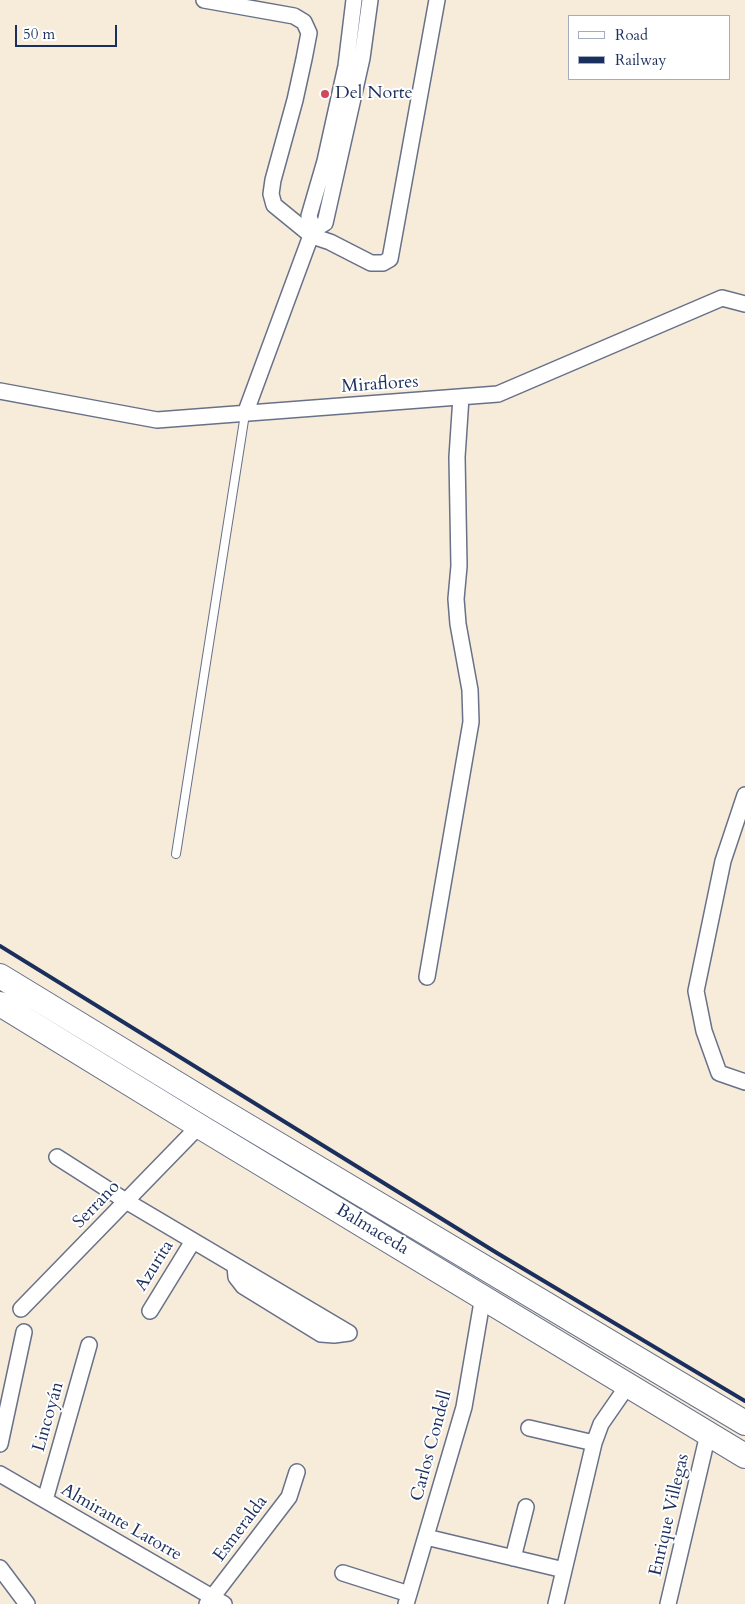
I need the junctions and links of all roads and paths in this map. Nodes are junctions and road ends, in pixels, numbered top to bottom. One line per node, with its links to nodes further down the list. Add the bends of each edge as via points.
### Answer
1 (204, 0): 5 (street)
2 (354, 0): 6 (street, via 346,66 310,216)
3 (370, 0): 6 (street, via 362,58 325,223)
4 (437, 0): 6 (street, via 390,259 371,263)
5 (284, 7): 6 (street, via 304,22 309,33 271,194 274,205)
6 (312, 233): 10 (street)
7 (745, 304): 9 (street, Miraflores, via 722,298 498,394)
8 (0, 391): 10 (street, Miraflores, via 157,420)
9 (462, 397): 10 (street, Miraflores); 14 (street, via 457,457 459,566 456,599 470,690 471,722)
10 (245, 414): 12 (lane)
11 (745, 795): 16 (street, via 723,861 696,991 704,1031 719,1072)
12 (176, 854)
13 (0, 976): 28 (main road, Balmaceda)
14 (427, 977)
15 (0, 1004): 17 (main road, Balmaceda)
16 (745, 1082)
17 (199, 1126): 19 (street, Serrano); 22 (main road, Balmaceda)
18 (57, 1157): 19 (street)
19 (126, 1202): 20 (street); 23 (street, Serrano)
20 (193, 1241): 21 (street); 24 (street, Azurita)
21 (235, 1266): 21 (street, via 300,1304 349,1334 321,1334 243,1286 236,1277)
22 (483, 1296): 27 (main road, Balmaceda); 38 (street, Carlos Condell, via 464,1407)
23 (21, 1309)
24 (150, 1310)
25 (24, 1332): 32 (street)
26 (89, 1345): 36 (street, Lincoyán)
27 (628, 1385): 30 (main road, Balmaceda); 31 (street, via 601,1424)
28 (745, 1424)
29 (529, 1428): 31 (street)
30 (708, 1434): 33 (main road, Balmaceda); 47 (street, Enrique Villegas)
31 (594, 1443): 41 (street)
32 (0, 1444)
33 (745, 1456)
34 (297, 1472): 44 (street, Esmeralda, via 289,1497)
35 (0, 1474): 36 (street, Almirante Latorre)
36 (45, 1500): 44 (street, Almirante Latorre)
37 (526, 1507): 39 (street)
38 (426, 1537): 39 (street); 43 (street, Carlos Condell)
39 (513, 1558): 41 (street)
40 (0, 1568): 45 (street)
41 (564, 1570): 46 (street)
42 (343, 1573): 43 (street)
43 (407, 1599)
44 (215, 1602)
45 (27, 1604)
46 (556, 1604)
47 (668, 1604)

